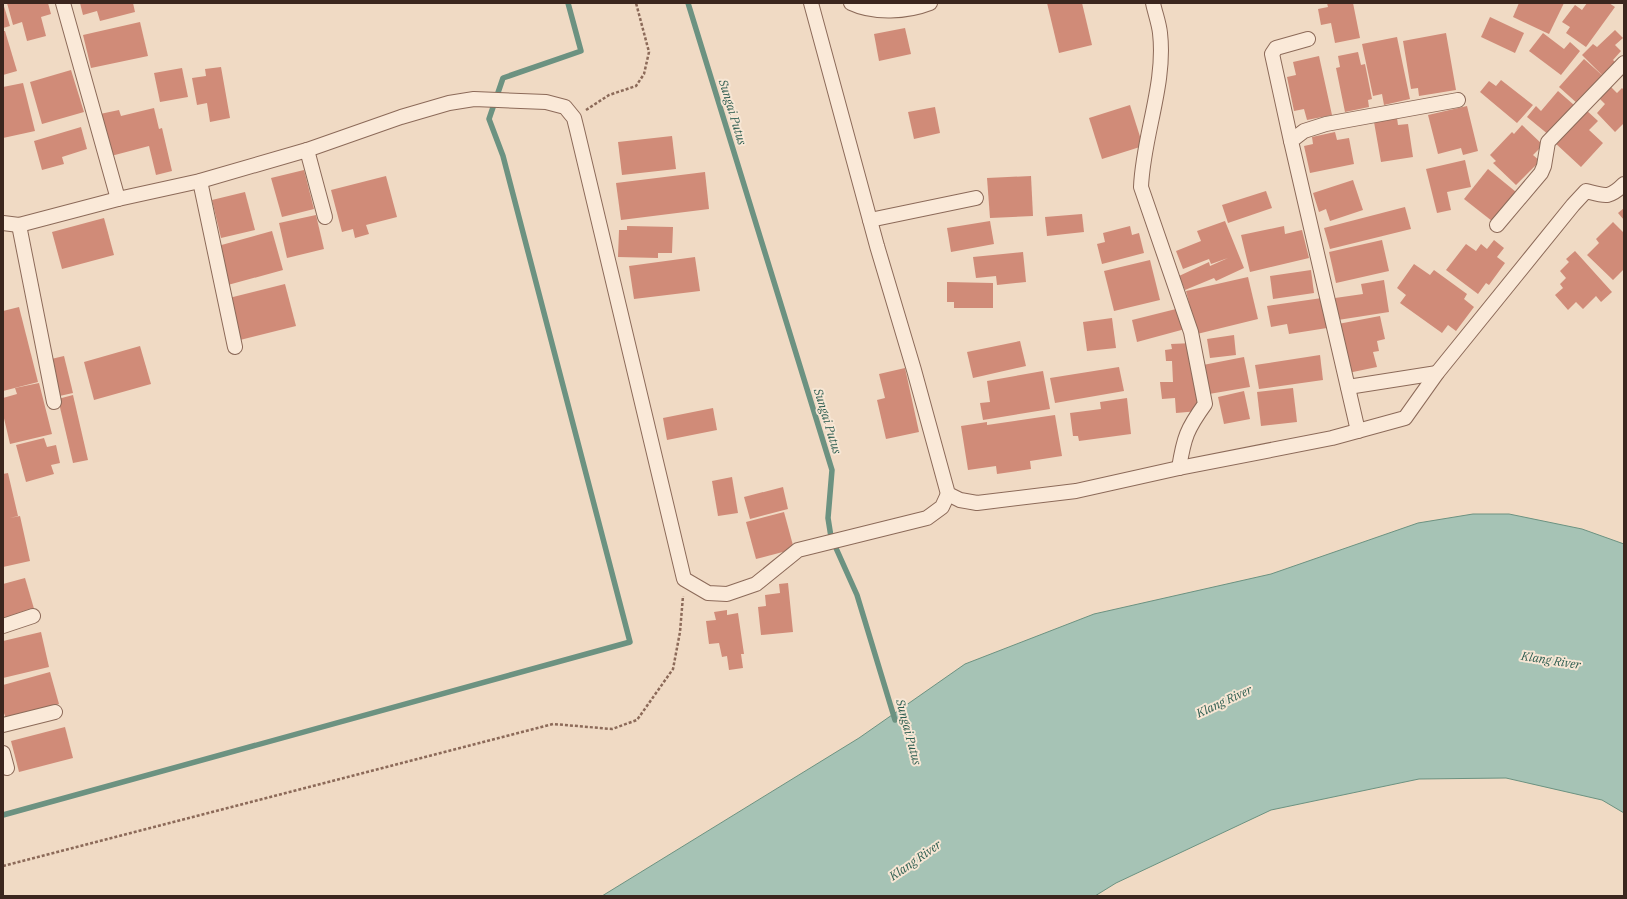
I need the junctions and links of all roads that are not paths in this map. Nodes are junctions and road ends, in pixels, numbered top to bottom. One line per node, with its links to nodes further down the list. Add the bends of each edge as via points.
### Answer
1 (63, 3): 14 (street)
2 (812, 3): 16 (street)
3 (851, 3): 4 (street, via 879,10)
4 (930, 3)
5 (1153, 3): 25 (street, via 1160,33 1160,72 1141,168 1141,187 1191,332 1205,404 1185,436)
6 (1308, 39): 9 (street, via 1276,48 1272,54)
7 (1624, 63): 19 (street, via 1548,142 1541,173)
8 (1458, 100): 9 (street, via 1326,124 1304,131)
9 (1291, 141): 22 (street)
10 (307, 150): 11 (street); 15 (street); 26 (street, via 449,103 474,99 546,102 565,107 574,118 684,579 708,593 727,594 756,584 798,550 927,518 942,507)
11 (200, 181): 14 (street); 20 (street)
12 (1624, 184): 21 (street, via 1614,194 1605,196 1586,191 1572,204)
13 (976, 198): 16 (street)
14 (118, 199): 18 (street)
15 (325, 217)
16 (870, 220): 26 (street)
17 (3, 224): 18 (street)
18 (19, 225): 23 (street)
19 (1497, 225)
20 (235, 347)
21 (1437, 374): 22 (street); 24 (street, via 1405,418)
22 (1348, 386): 24 (street)
23 (54, 402)
24 (1358, 431): 25 (street)
25 (1179, 468): 26 (street, via 1076,491 976,503 960,500)
26 (948, 494)
27 (33, 616): 28 (street)
28 (3, 626)
29 (55, 712): 30 (street)
30 (3, 725)
31 (3, 753): 32 (street)
32 (7, 768)

